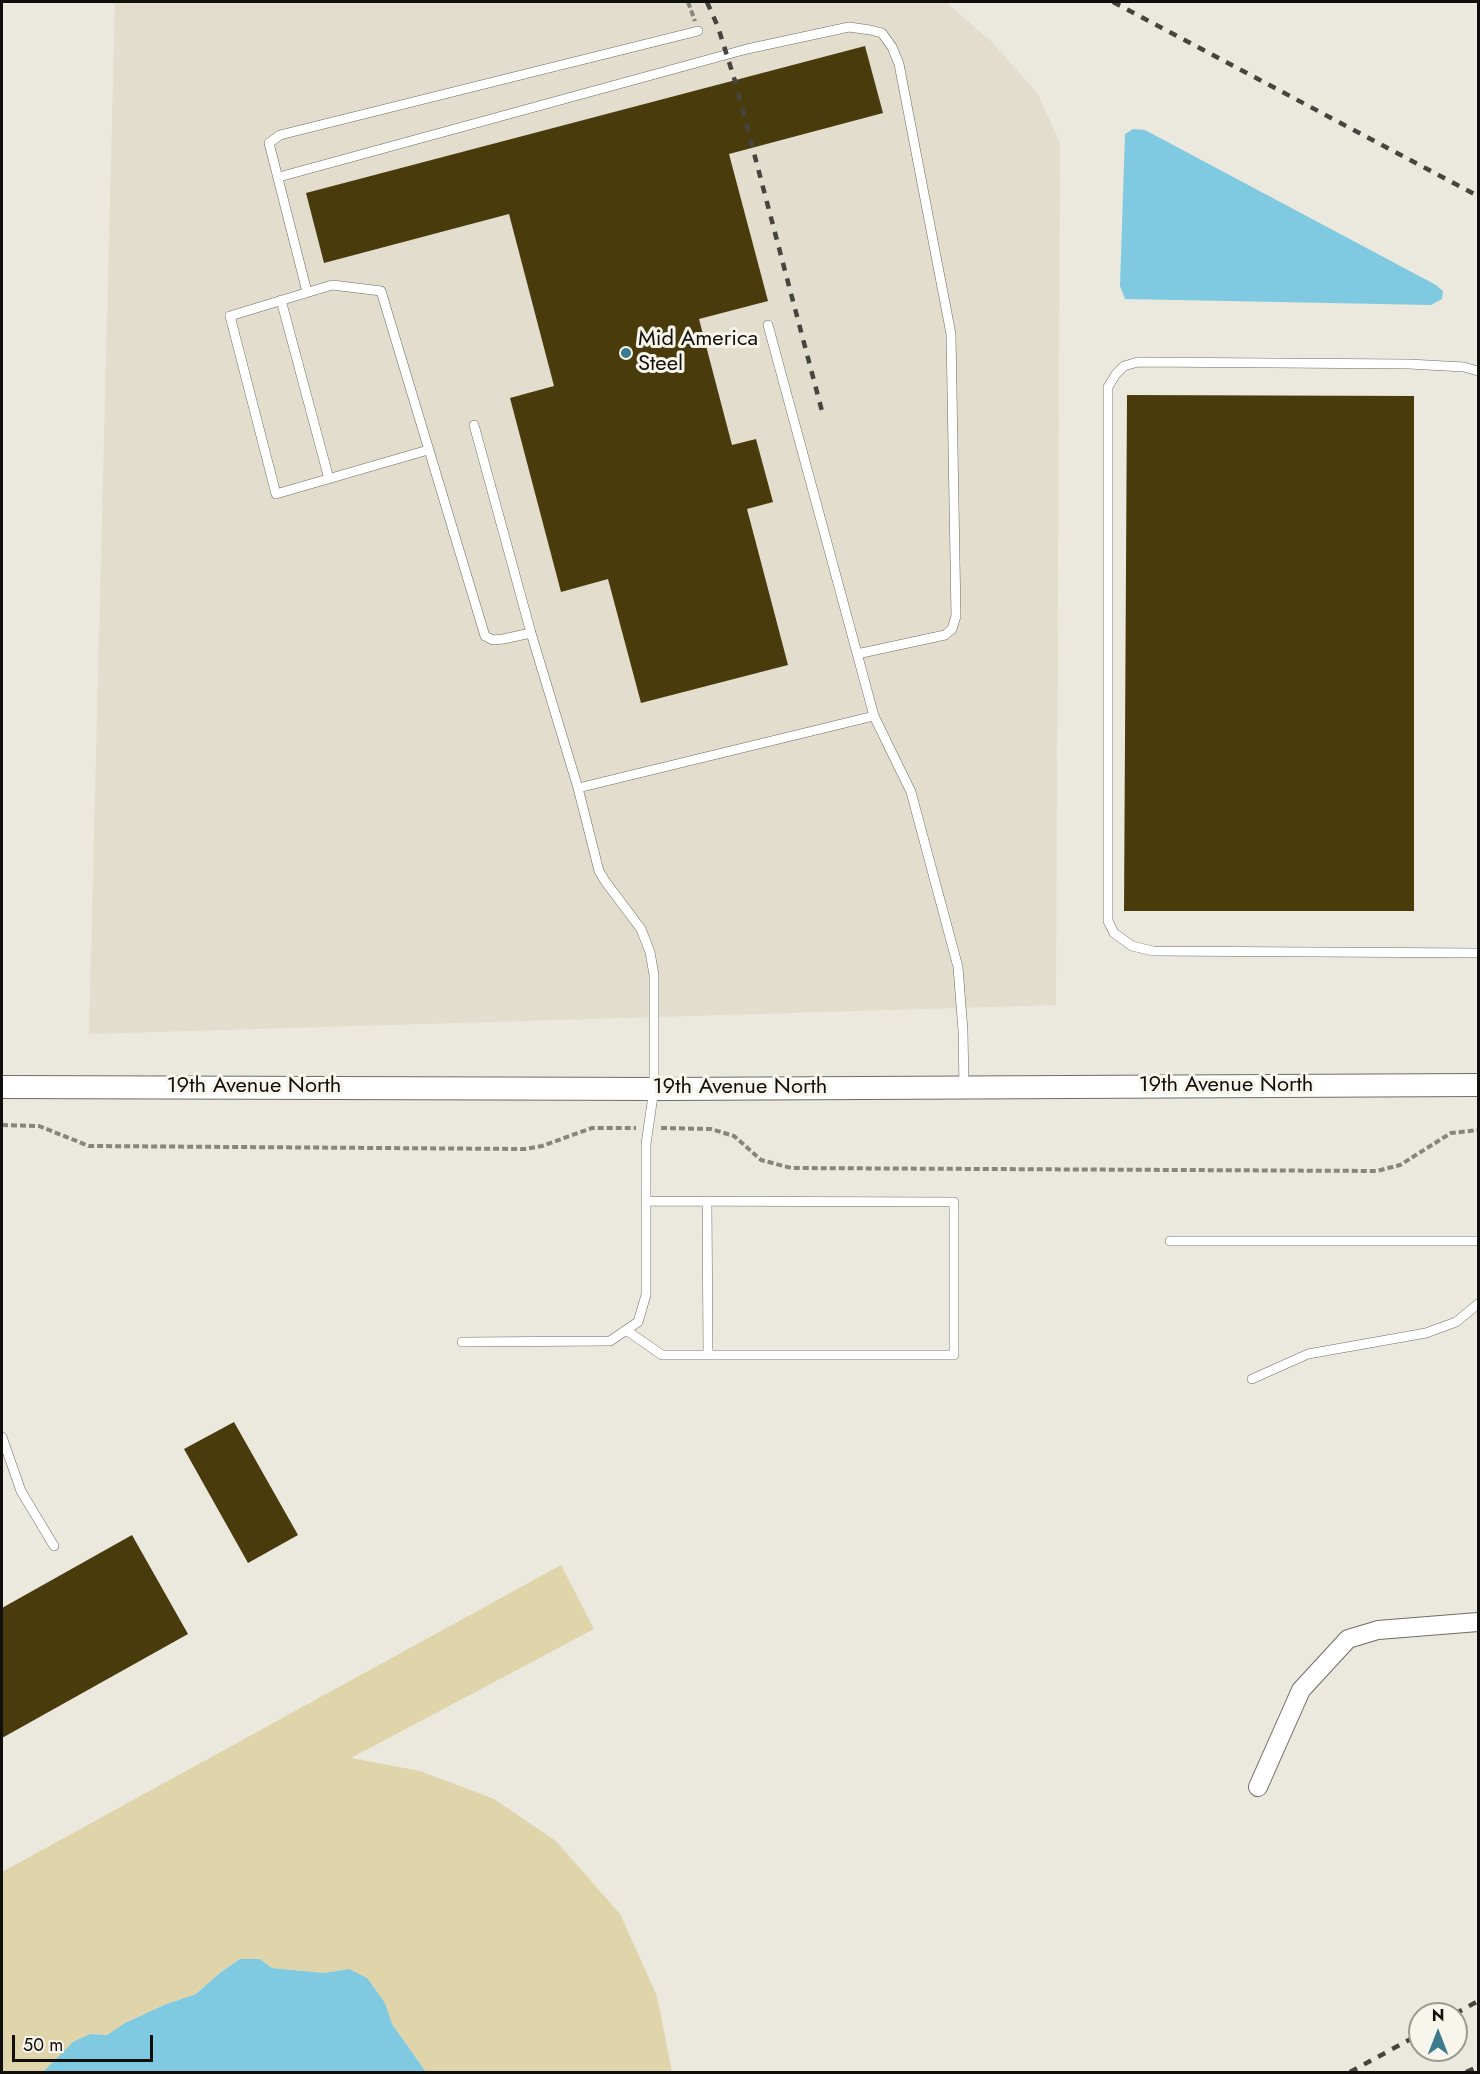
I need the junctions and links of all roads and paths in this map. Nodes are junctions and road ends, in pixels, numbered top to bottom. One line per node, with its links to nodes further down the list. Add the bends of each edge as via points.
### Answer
1 (698, 31): 2 (lane, via 280,135 269,143)
2 (279, 177): 3 (lane); 11 (lane, via 747,48 849,27 882,33 899,64 951,334 956,616 952,629 945,634)
3 (307, 292): 4 (lane); 8 (lane, via 332,285 381,291)
4 (281, 300): 9 (lane); 9 (lane, via 230,316 276,494)
5 (768, 325): 11 (lane)
6 (1479, 371): 14 (lane, via 1409,364 1138,362 1124,366 1116,374 1108,387 1108,921 1114,933 1132,946 1153,951)
7 (474, 425): 10 (lane)
8 (428, 450): 9 (lane); 10 (lane, via 485,636 493,640)
9 (329, 480)
10 (531, 633): 13 (lane)
11 (857, 654): 12 (lane)
12 (874, 716): 13 (lane); 17 (lane, via 911,792 958,967)
13 (578, 788): 18 (lane, via 599,871 641,929 650,952 654,975)
14 (1479, 953)
15 (1479, 1085): 17 (street, 19th Avenue North)
16 (2, 1087): 18 (street, 19th Avenue North)
17 (964, 1087): 18 (street, 19th Avenue North)
18 (654, 1089): 20 (lane)
19 (2, 1125): 20 (path, via 39,1126 89,1146 513,1149 542,1146 592,1128)
20 (648, 1128): 21 (path, via 711,1129 734,1136 761,1160 791,1168 1377,1171 1400,1165 1451,1133); 22 (lane)
21 (1479, 1130)
22 (646, 1200): 23 (lane); 27 (lane, via 646,1295 638,1322)
23 (707, 1201): 29 (lane); 29 (lane, via 954,1202 954,1355)
24 (1170, 1241): 25 (lane)
25 (1479, 1241)
26 (1479, 1304): 30 (lane, via 1456,1322 1426,1333 1308,1354)
27 (626, 1330): 28 (lane, via 610,1341); 29 (lane, via 662,1355)
28 (462, 1342)
29 (708, 1355)
30 (1252, 1379)
31 (2, 1437): 32 (lane, via 21,1491)
32 (54, 1546)
33 (1479, 1622): 34 (street, via 1378,1630 1348,1639 1301,1690)
34 (1258, 1788)

